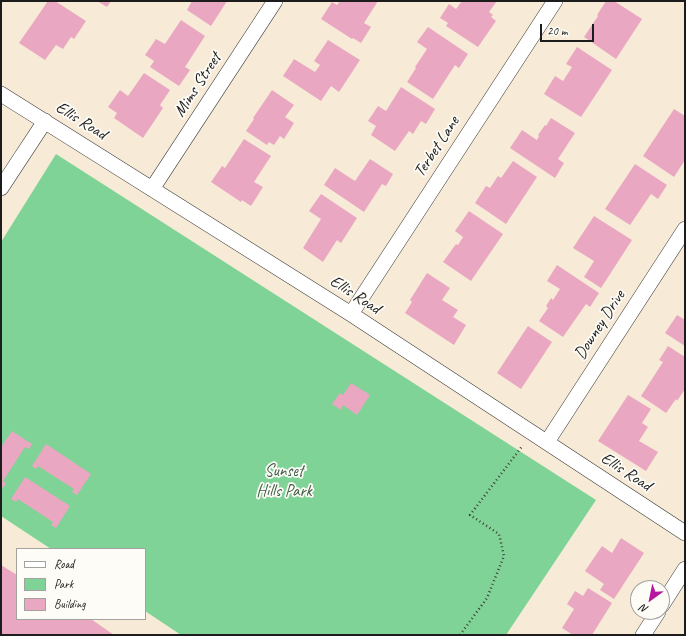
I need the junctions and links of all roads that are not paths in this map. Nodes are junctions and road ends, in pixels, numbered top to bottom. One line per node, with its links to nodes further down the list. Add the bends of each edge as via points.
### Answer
1 (275, 1): 6 (street, Mims Street)
2 (555, 1): 8 (street, Terbet Lane)
3 (1, 94): 4 (street, Ellis Road)
4 (45, 121): 5 (street); 6 (street, Ellis Road)
5 (1, 188)
6 (152, 189): 8 (street, Ellis Road)
7 (685, 229): 9 (street, Downey Drive)
8 (351, 314): 9 (street, Ellis Road)
9 (547, 442): 10 (street, Ellis Road)
10 (685, 533)
11 (685, 569): 12 (street)
12 (670, 592)
13 (653, 620): 14 (street)
14 (643, 635)

